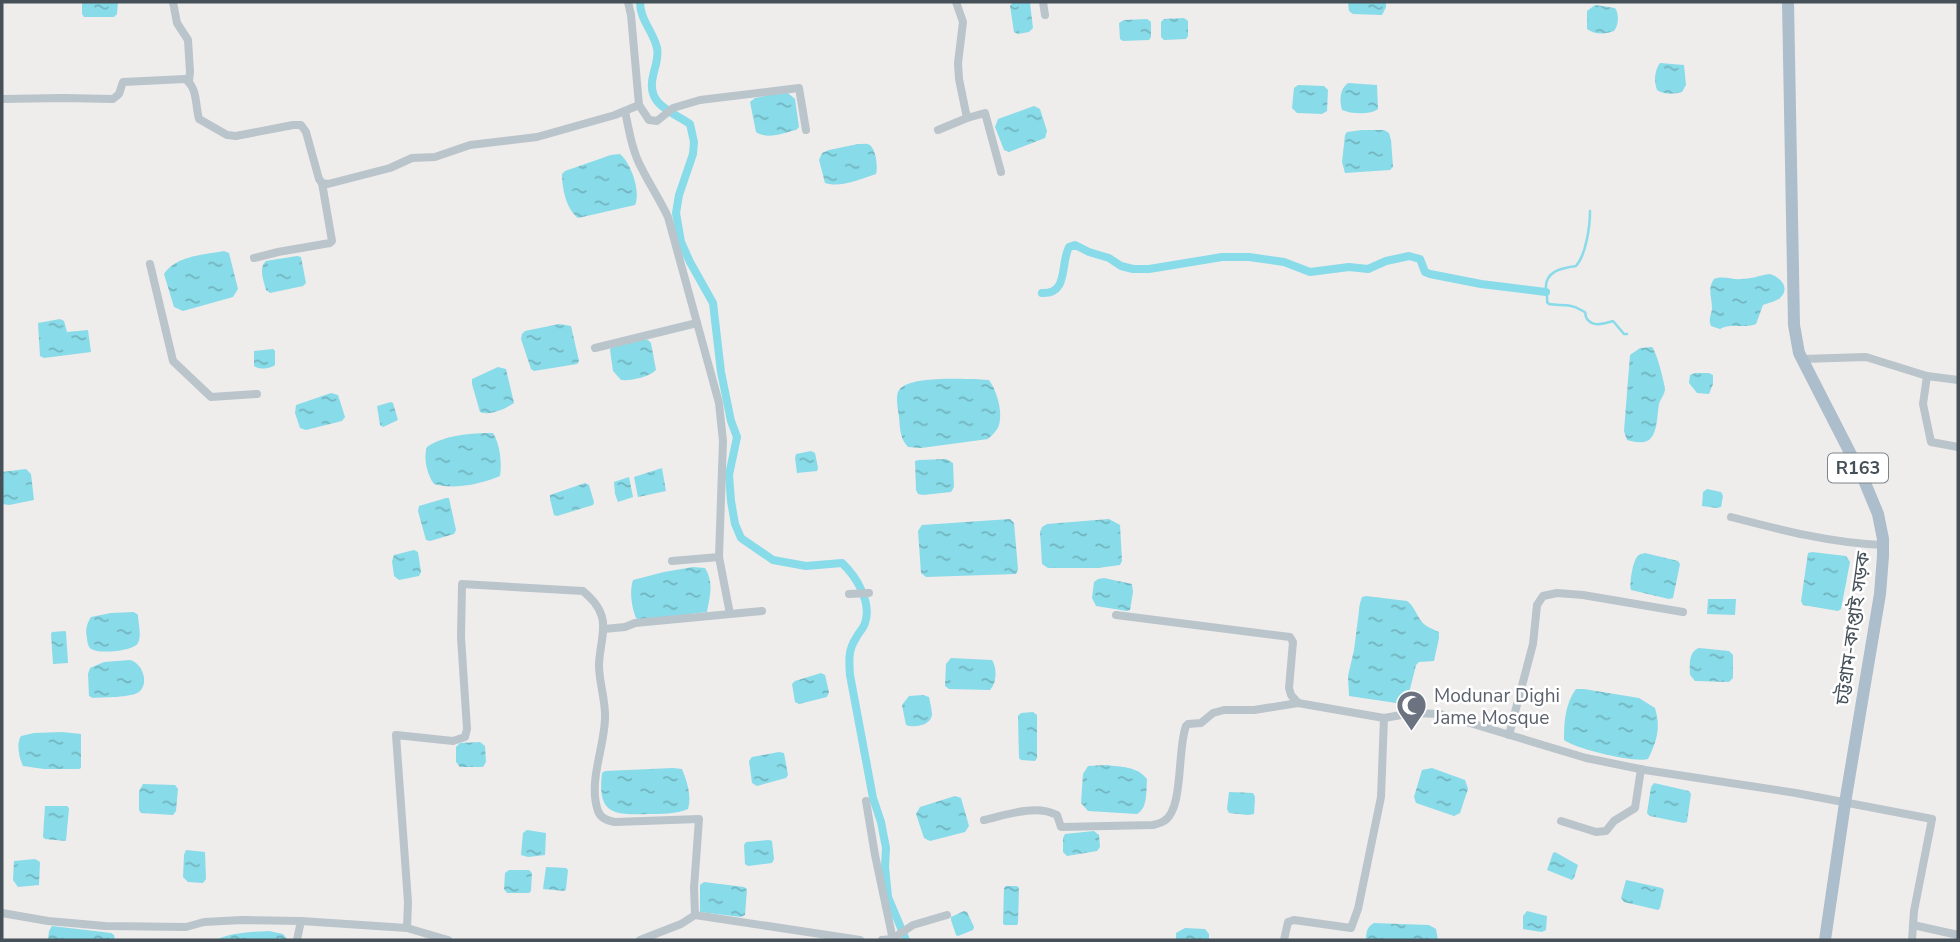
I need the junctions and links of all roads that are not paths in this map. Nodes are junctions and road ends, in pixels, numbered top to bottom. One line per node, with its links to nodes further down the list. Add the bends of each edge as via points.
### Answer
1 (173, 2): 7 (street, via 177,23 188,40)
2 (628, 2): 9 (street)
3 (956, 2): 11 (street, via 963,22 958,63)
4 (1044, 2): 6 (street)
5 (1788, 2): 20 (main road, চট্টগ্রাম-কাপ্তাই সড়ক / R163, via 1794,325)
6 (1045, 15)
7 (189, 81): 8 (street, via 123,82 113,99); 15 (street, via 199,119 227,135 303,127)
8 (2, 99)
9 (639, 105): 10 (street); 12 (street, via 649,120 657,121 673,108 700,100 799,88)
10 (625, 111): 15 (street, via 537,137 470,145); 18 (street, via 641,167 668,217)
11 (967, 118): 13 (street); 14 (street, via 985,113)
12 (806, 130)
13 (938, 130)
14 (1001, 172)
15 (322, 183): 16 (street, via 332,241)
16 (254, 258)
17 (150, 264): 23 (street, via 173,361 211,397)
18 (697, 323): 19 (street); 27 (street, via 722,429)
19 (595, 348)
20 (1802, 359): 21 (street, via 1866,357); 26 (main road, চট্টগ্রাম-কাপ্তাই সড়ক / R163, via 1863,478 1878,514)
21 (1927, 376): 22 (street); 24 (street, via 1923,404 1931,442)
22 (1958, 380)
23 (257, 394)
24 (1958, 447)
25 (1731, 517): 26 (street, via 1825,539)
26 (1883, 545): 41 (main road, চট্টগ্রাম-কাপ্তাই সড়ক / R163, via 1880,594)
27 (719, 557): 28 (street); 33 (street)
28 (672, 561)
29 (869, 593): 30 (street)
30 (849, 594)
31 (762, 611): 33 (street)
32 (1683, 612): 38 (street, via 1583,595 1543,596 1537,605 1533,644)
33 (730, 614): 35 (street)
34 (1116, 615): 36 (street, via 1290,637 1289,688)
35 (604, 629): 45 (street, via 598,668 604,729 595,787 599,813 615,822 699,819); 49 (street, via 598,607 583,592 462,584 465,737 453,741 396,736)
36 (1298, 703): 37 (street); 42 (street, via 1224,710 1202,723 1188,724 1172,810 1166,820 1153,825 1061,827 1057,814 1048,810)
37 (1384, 718): 38 (street, via 1440,714); 57 (street, via 1381,797 1351,928 1294,920 1288,922)
38 (1509, 735): 39 (street)
39 (1641, 769): 41 (street); 43 (street, via 1635,808 1606,831)
40 (866, 801): 51 (street)
41 (1845, 803): 48 (street, via 1932,818); 58 (main road, চট্টগ্রাম-কাপ্তাই সড়ক / R163)
42 (984, 820)
43 (1561, 821)
44 (2, 914): 47 (street, via 105,926)
45 (695, 915): 54 (street); 55 (street)
46 (947, 915): 51 (street, via 908,928)
47 (301, 921): 49 (street); 52 (street)
48 (1913, 925): 50 (street); 59 (street)
49 (407, 928): 53 (street)
50 (1958, 935)
51 (894, 938): 56 (street)
52 (298, 940)
53 (448, 940)
54 (640, 940)
55 (860, 940)
56 (881, 940)
57 (1284, 940)
58 (1825, 940)
59 (1912, 940)

